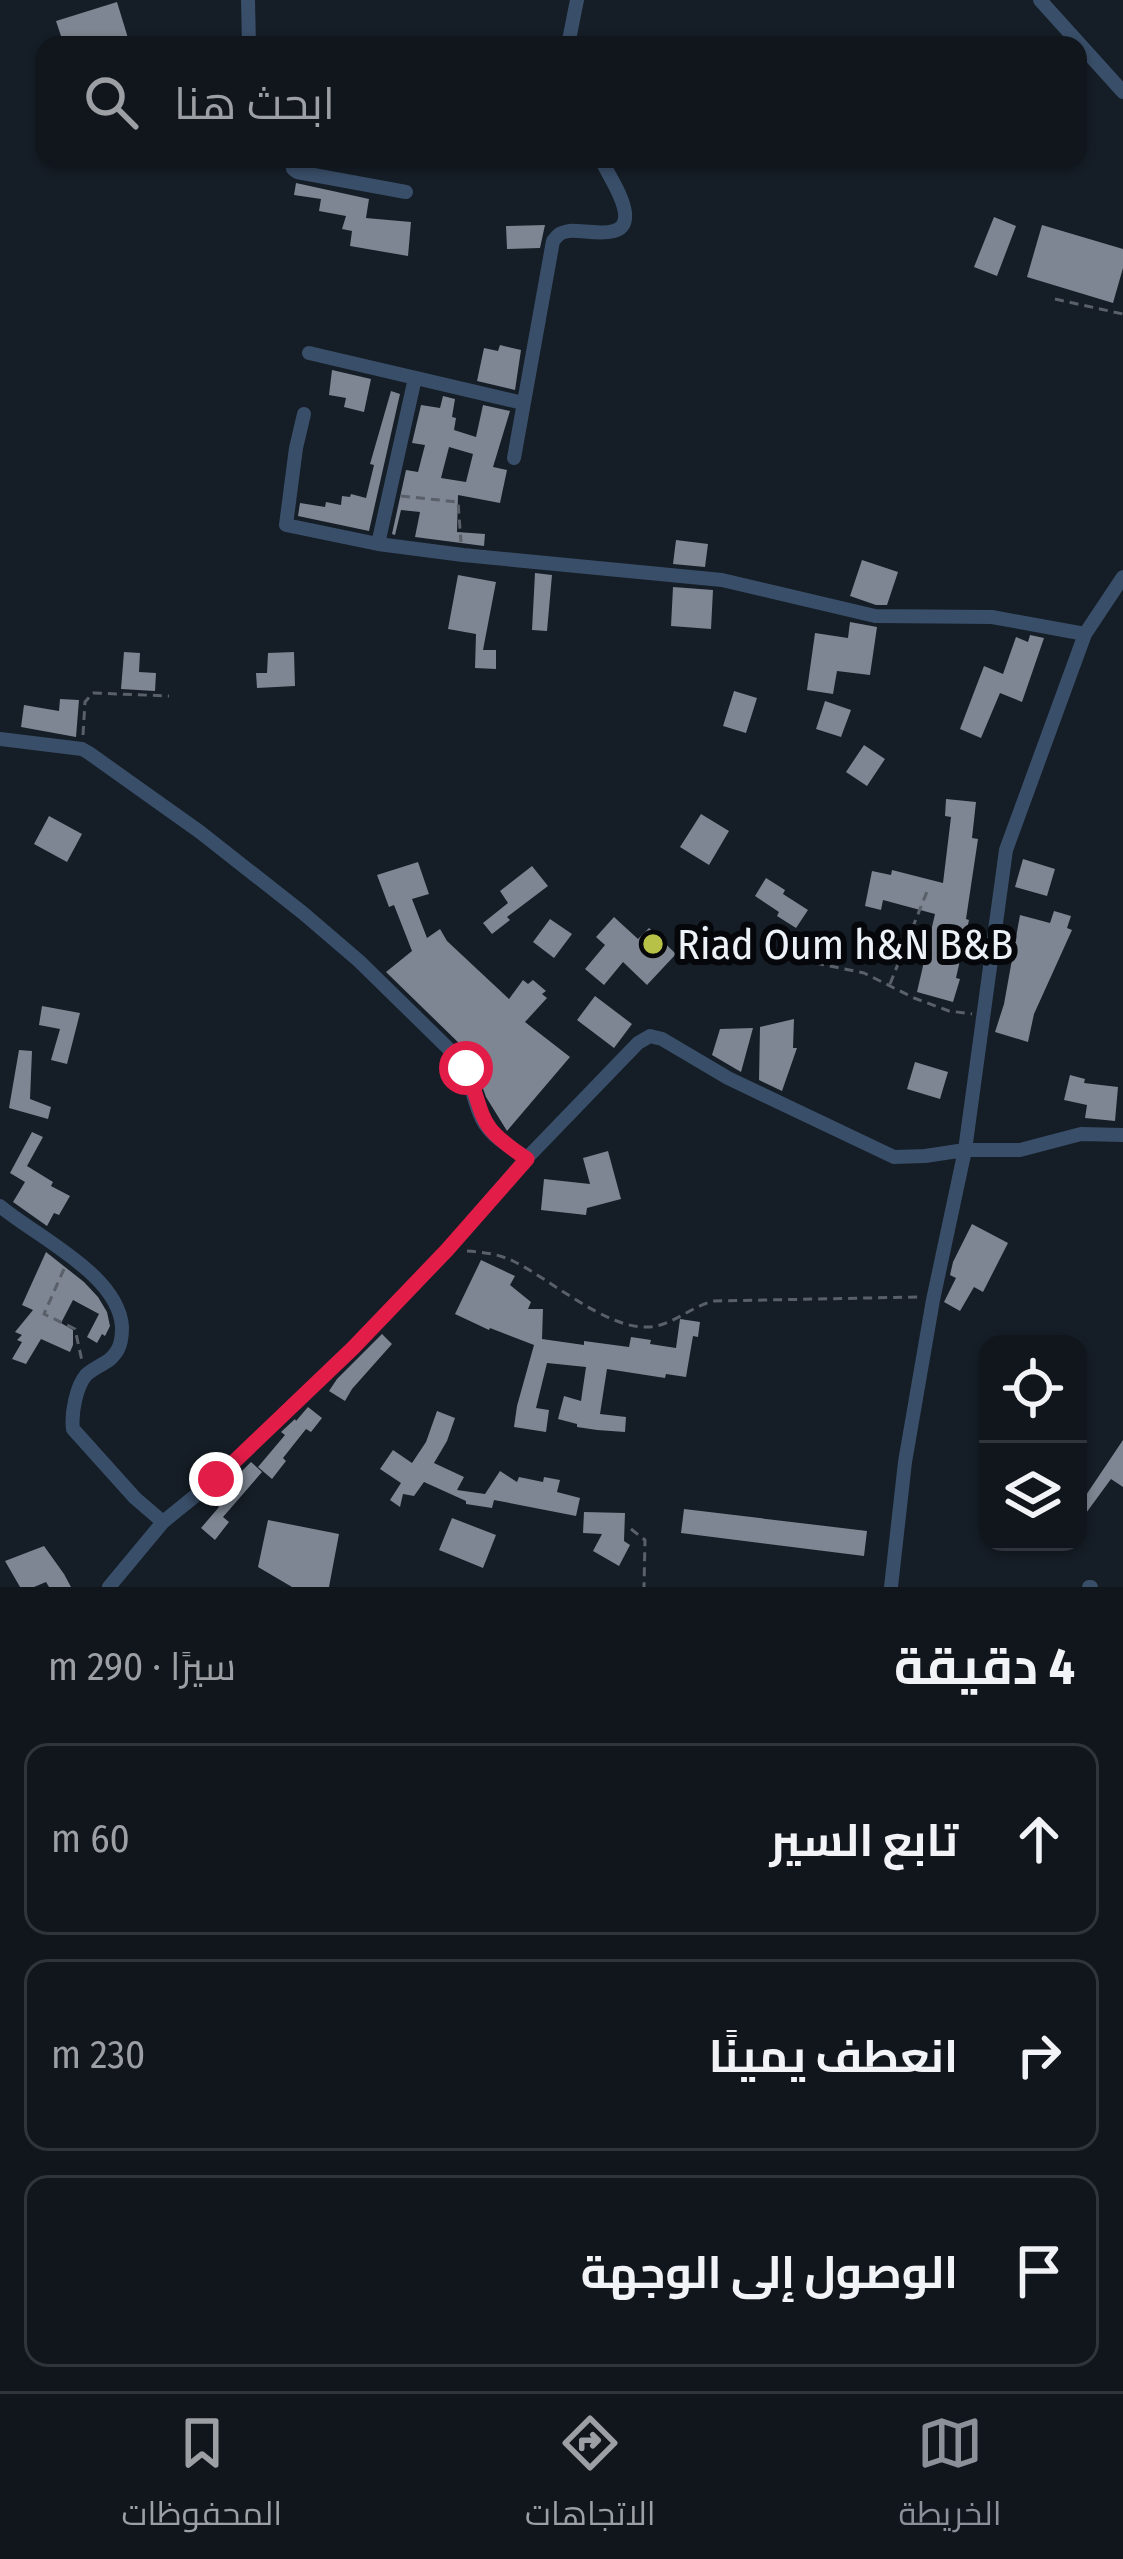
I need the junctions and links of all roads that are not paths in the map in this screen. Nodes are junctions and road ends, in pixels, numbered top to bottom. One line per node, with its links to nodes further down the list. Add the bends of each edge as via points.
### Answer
1 (248, 0): 4 (street)
2 (577, 0): 5 (street)
3 (1040, 0): 6 (street)
4 (249, 36)
5 (570, 36)
6 (1072, 36)
7 (1087, 52): 8 (street)
8 (1123, 92)
9 (293, 168): 11 (street)
10 (605, 168): 14 (street, via 624,220 612,232 565,232 553,241)
11 (406, 191)
12 (309, 353): 13 (street)
13 (415, 378): 14 (street); 17 (street)
14 (524, 403): 16 (street)
15 (304, 414): 17 (street, via 286,525)
16 (514, 458)
17 (378, 544): 19 (street, via 722,580 874,616 992,617)
18 (1123, 577): 19 (street)
19 (1085, 634): 22 (street, via 1006,850)
20 (1, 742): 23 (street, via 82,749 244,865 359,961 462,1063 484,1123)
21 (1123, 1135): 22 (street)
22 (965, 1150): 23 (street, via 882,1153 650,1036); 27 (street, via 901,1486)
23 (527, 1159): 25 (street, via 277,1423)
24 (0, 1206): 25 (street, via 117,1303 118,1350 86,1376 73,1429)
25 (163, 1522): 26 (street)
26 (109, 1587)
27 (891, 1587)

